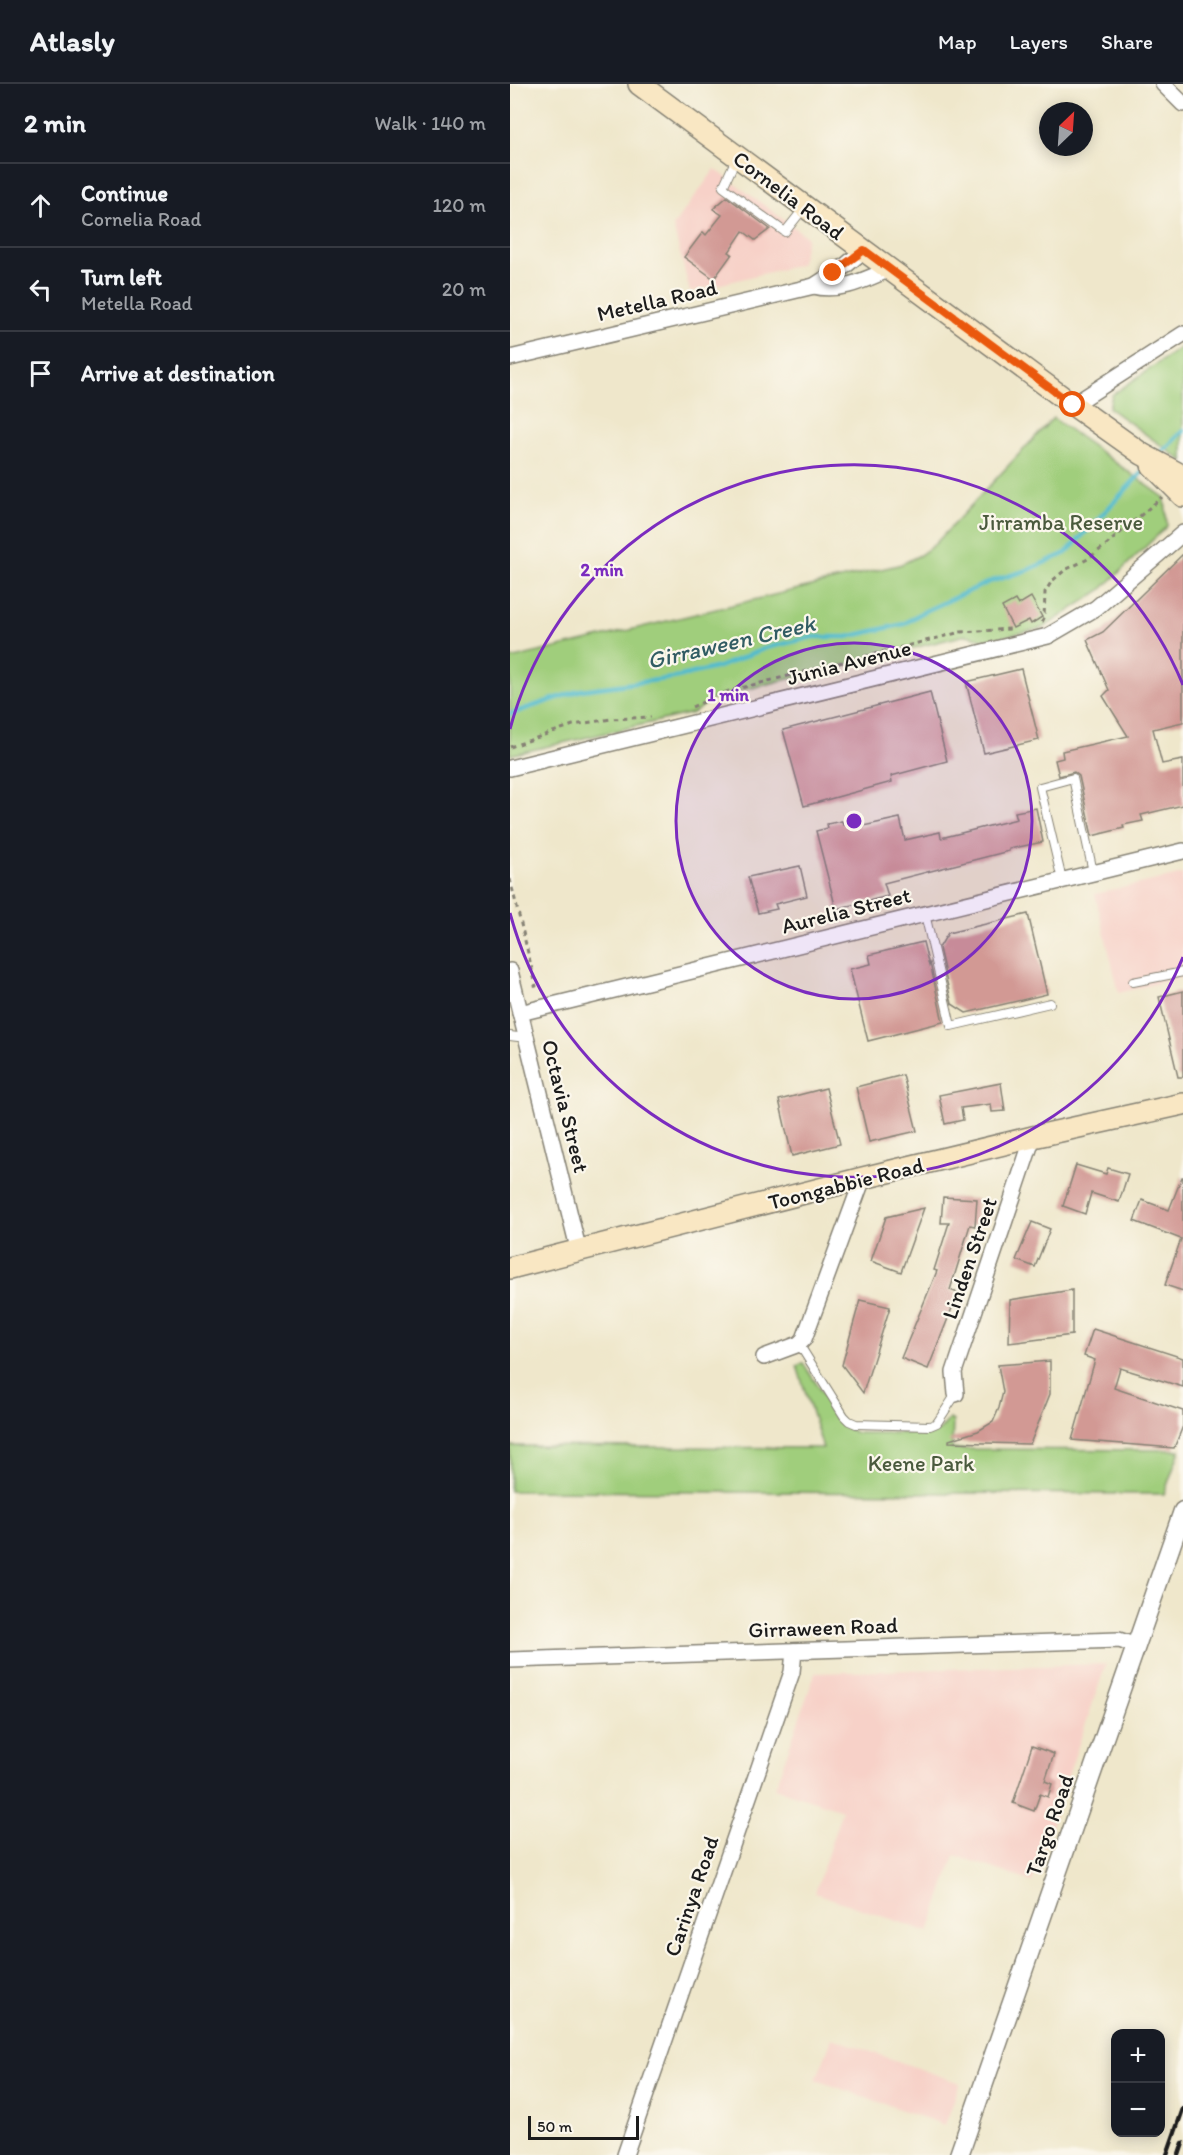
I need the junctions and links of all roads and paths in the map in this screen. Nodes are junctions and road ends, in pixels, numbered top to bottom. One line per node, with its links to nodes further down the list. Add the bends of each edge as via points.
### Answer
1 (639, 84): 4 (main road, Cornelia Road)
2 (1163, 84): 3 (street)
3 (1183, 104)
4 (737, 156): 5 (main road, Cornelia Road); 5 (lane, via 723,187 784,232)
5 (805, 206): 6 (main road, Cornelia Road)
6 (864, 250): 7 (main road, Cornelia Road); 8 (street, Metella Road)
7 (890, 269): 8 (street, Metella Road, via 840,288 826,290); 11 (main road, Cornelia Road)
8 (814, 286): 10 (street, Metella Road)
9 (1183, 334): 11 (street)
10 (510, 358)
11 (1073, 405): 12 (main road, Cornelia Road, via 1142,454)
12 (1177, 486): 16 (path, via 1105,546 1052,581 1045,592 1044,618)
13 (1183, 521): 15 (street, Junia Avenue)
14 (1183, 533): 15 (street, Junia Avenue)
15 (1170, 542): 21 (street, Junia Avenue, via 1096,608 1048,636)
16 (1039, 625)
17 (1013, 628): 18 (path, via 961,632 729,691)
18 (682, 710)
19 (653, 717): 20 (path, via 573,725)
20 (510, 747)
21 (510, 768)
22 (1183, 850): 23 (street, Aurelia Street)
23 (1094, 872): 25 (street, Aurelia Street); 25 (lane, via 1073,778 1040,787)
24 (510, 879): 30 (path, via 536,986)
25 (1062, 880): 26 (street, Aurelia Street)
26 (925, 914): 31 (lane, via 951,1026); 32 (street, Aurelia Street)
27 (510, 971): 32 (street, Octavia Street)
28 (1183, 972): 29 (lane)
29 (1133, 982)
30 (531, 987)
31 (1050, 1002)
32 (520, 1013): 34 (street, Octavia Street)
33 (510, 1036): 34 (lane)
34 (526, 1038): 38 (street, Octavia Street)
35 (1183, 1104): 36 (main road, Toongabbie Road)
36 (1033, 1137): 37 (main road, Toongabbie Road); 42 (street, Linden Street, via 954,1372)
37 (863, 1178): 38 (main road, Toongabbie Road); 40 (street, via 810,1328)
38 (579, 1252): 39 (main road, Toongabbie Road)
39 (510, 1268)
40 (799, 1344): 41 (street); 42 (lane, via 844,1416 856,1424 930,1426 937,1423)
41 (764, 1357)
42 (956, 1394)
43 (1183, 1511): 44 (street, Targo Road)
44 (1137, 1646): 45 (street, Girraween Road, via 1119,1640); 48 (street, Targo Road)
45 (794, 1651): 46 (street, Girraween Road); 47 (street, Carinya Road, via 792,1672)
46 (510, 1660)
47 (625, 2155)
48 (959, 2155)

